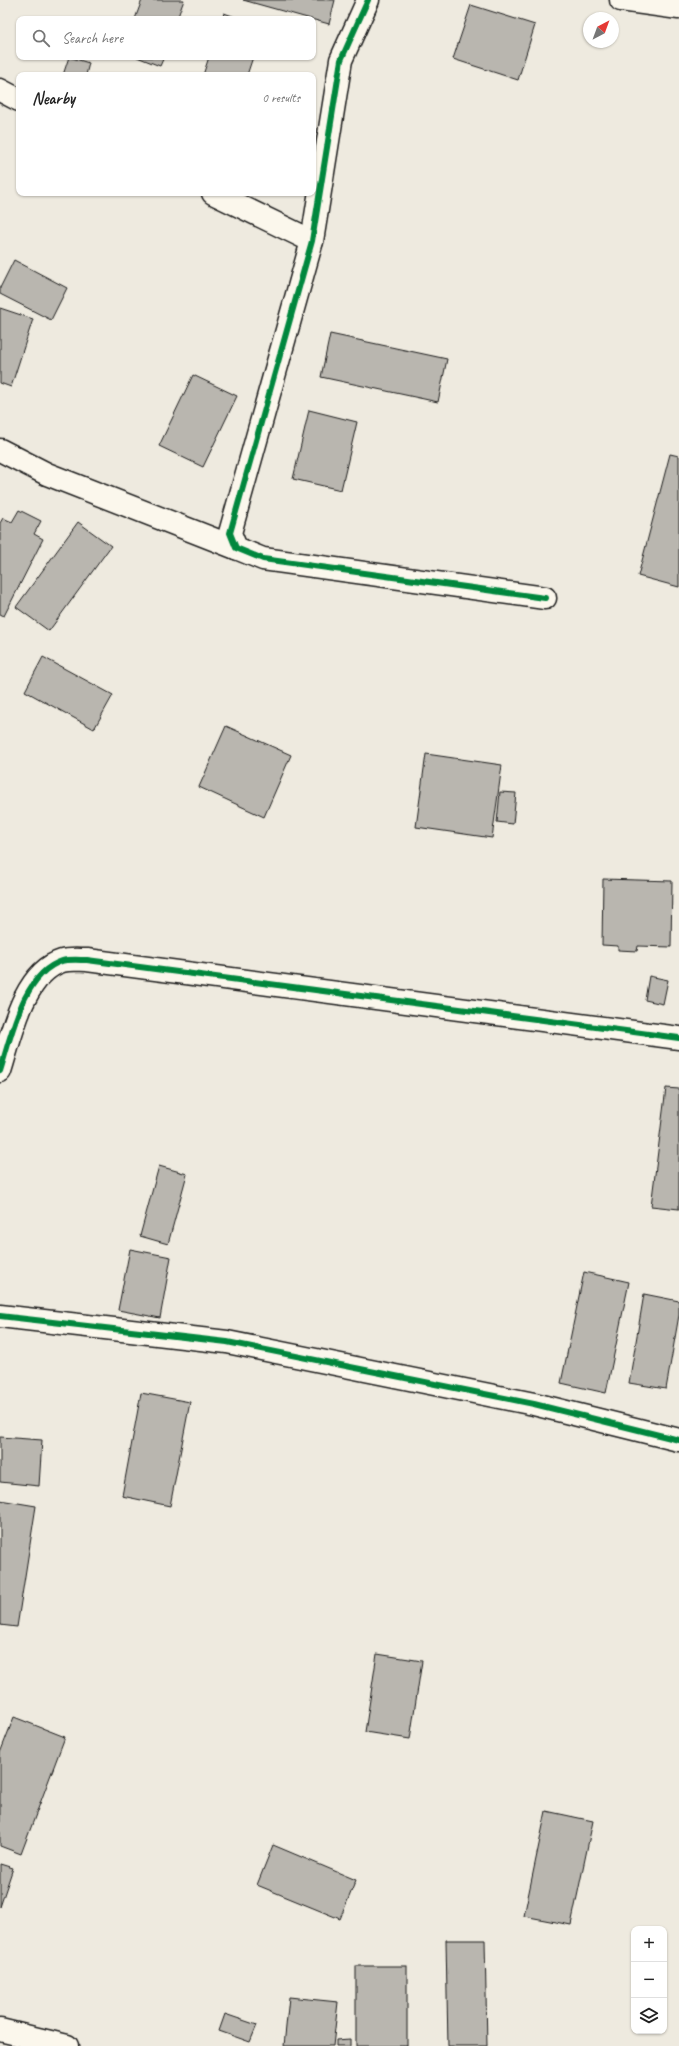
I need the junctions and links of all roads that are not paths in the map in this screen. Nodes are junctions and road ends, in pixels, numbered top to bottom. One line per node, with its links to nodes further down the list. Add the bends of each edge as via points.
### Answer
1 (368, 0): 7 (street, via 341,60)
2 (621, 0): 3 (street)
3 (679, 8)
4 (0, 90): 5 (street)
5 (16, 98)
6 (219, 196): 7 (street)
7 (312, 241): 9 (street, via 230,534)
8 (0, 450): 9 (street, via 47,474)
9 (236, 548): 10 (street, via 264,559)
10 (545, 598)
11 (679, 1038): 12 (street, via 110,963 62,961 46,970 33,982 24,1000)
12 (0, 1071)
13 (0, 1316): 14 (street, via 227,1342 534,1404)
14 (679, 1440)
15 (0, 2030): 16 (street)
16 (67, 2046)

